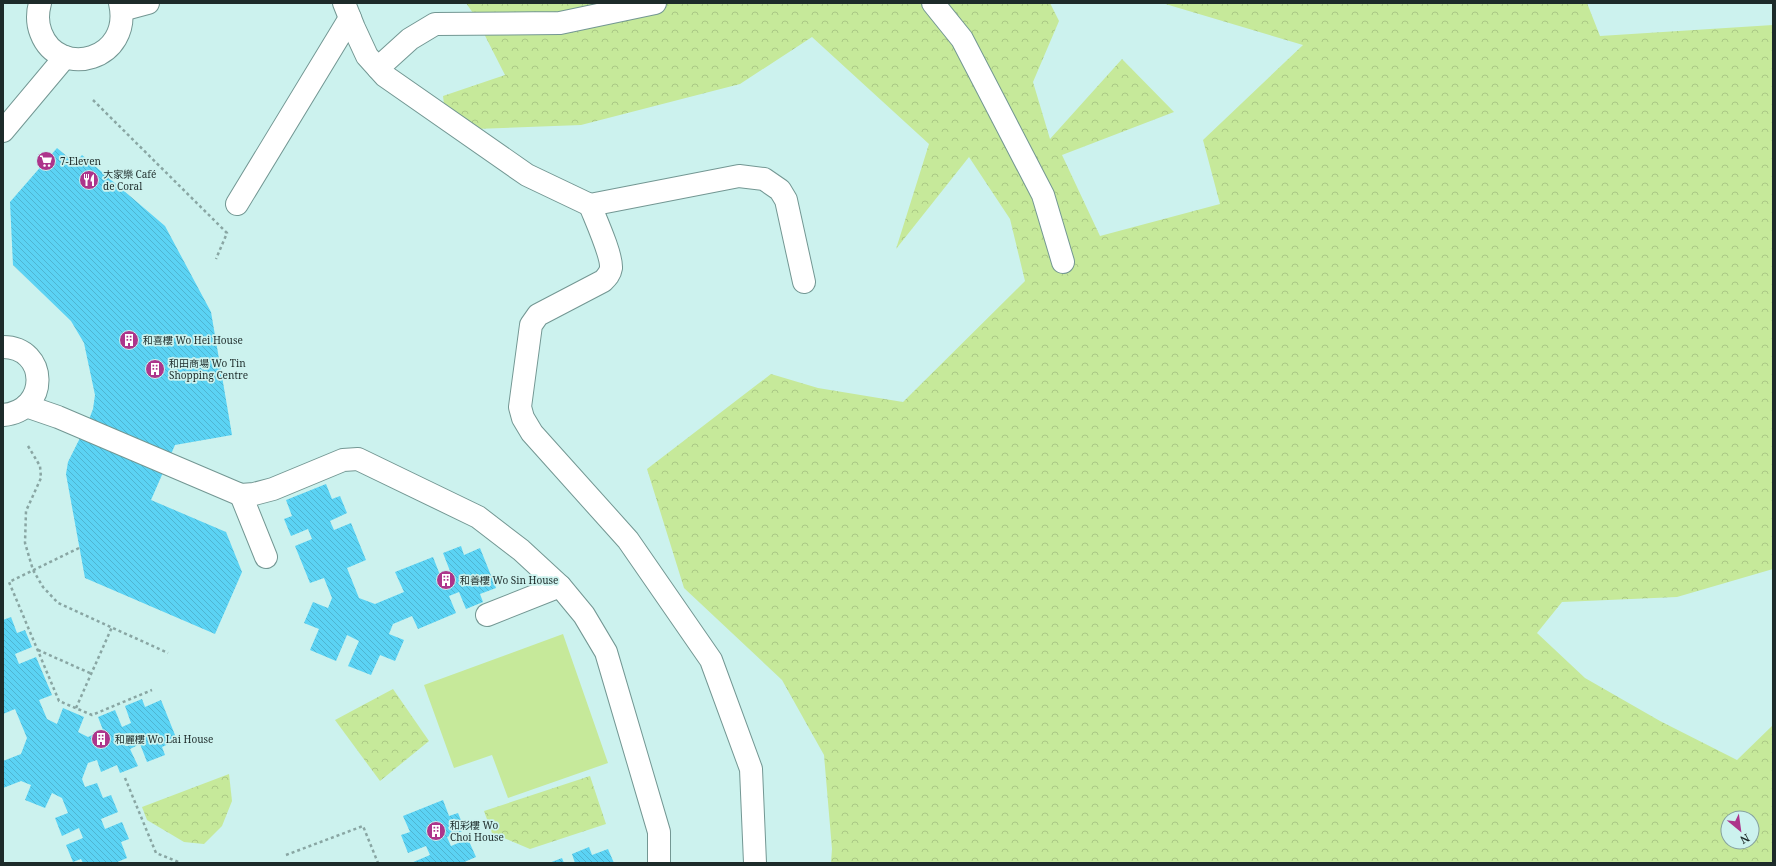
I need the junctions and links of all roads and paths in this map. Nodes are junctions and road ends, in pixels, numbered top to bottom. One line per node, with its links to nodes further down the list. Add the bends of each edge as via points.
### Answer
1 (148, 3): 5 (street)
2 (655, 3): 8 (street, via 560,23 434,24 410,39)
3 (933, 3): 14 (street, via 962,39 1043,195)
4 (37, 5): 7 (street, via 38,25 43,38 52,49)
5 (121, 7): 7 (street, via 122,27 116,40 106,50 93,57)
6 (347, 10): 8 (street, via 367,56); 11 (street)
7 (65, 57): 10 (street)
8 (378, 68): 12 (street, via 385,76 527,175)
9 (93, 100): 13 (path, via 227,233)
10 (3, 131)
11 (237, 204)
12 (590, 205): 15 (street, via 739,176 764,179 780,190 786,200); 37 (street, via 609,255 609,275 603,281 538,315 534,320 531,325 520,408 532,433 628,540 711,660 751,769)
13 (216, 259)
14 (1063, 262)
15 (804, 282)
16 (3, 346): 17 (street, via 20,350 36,368 37,391)
17 (26, 406): 18 (street, via 12,414); 20 (street, via 58,417)
18 (3, 415)
19 (28, 446): 23 (path, via 40,466 41,478 26,511 25,543)
20 (241, 495): 22 (street); 24 (street, via 273,489 343,460 358,459 478,517 521,550)
21 (80, 548): 23 (path)
22 (266, 557)
23 (33, 570): 26 (path, via 43,587 58,603); 27 (path, via 9,582)
24 (560, 586): 25 (street); 36 (street, via 584,615 606,652 659,832)
25 (487, 615)
26 (112, 627): 28 (path); 29 (path)
27 (38, 650): 29 (path); 31 (path, via 59,701)
28 (168, 653)
29 (92, 674): 31 (path)
30 (152, 690): 31 (path, via 92,715)
31 (76, 708)
32 (126, 778): 34 (path, via 156,853)
33 (286, 855): 35 (path, via 363,826)
34 (181, 863)
35 (378, 863)
36 (659, 863)
37 (755, 863)

